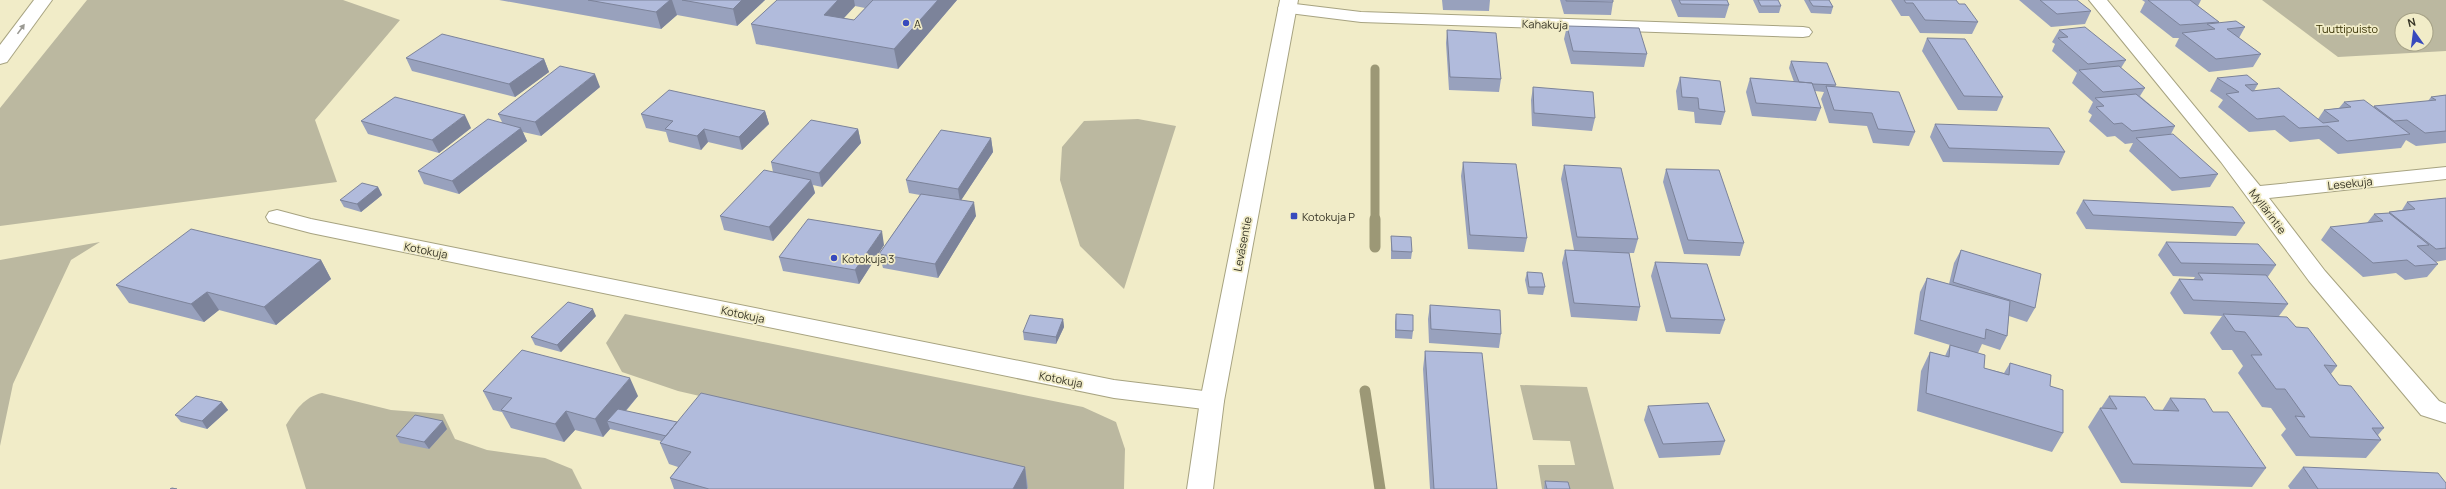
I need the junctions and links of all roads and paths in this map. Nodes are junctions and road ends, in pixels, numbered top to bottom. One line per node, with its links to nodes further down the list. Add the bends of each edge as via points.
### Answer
1 (43, 0): 5 (main road, one-way to 1)
2 (2098, 0): 7 (main road, Myllärintie)
3 (1288, 4): 4 (main road, Kahakuja, via 1361,17); 9 (main road, Leväsentie)
4 (1803, 32)
5 (0, 58)
6 (2446, 173): 7 (main road, Lesekuja)
7 (2254, 193): 10 (main road, Myllärintie, via 2317,276 2430,408)
8 (277, 217): 9 (main road, Kotokuja, via 318,228 1114,389)
9 (1212, 401): 11 (main road, Leväsentie)
10 (2446, 414)
11 (1200, 489)

